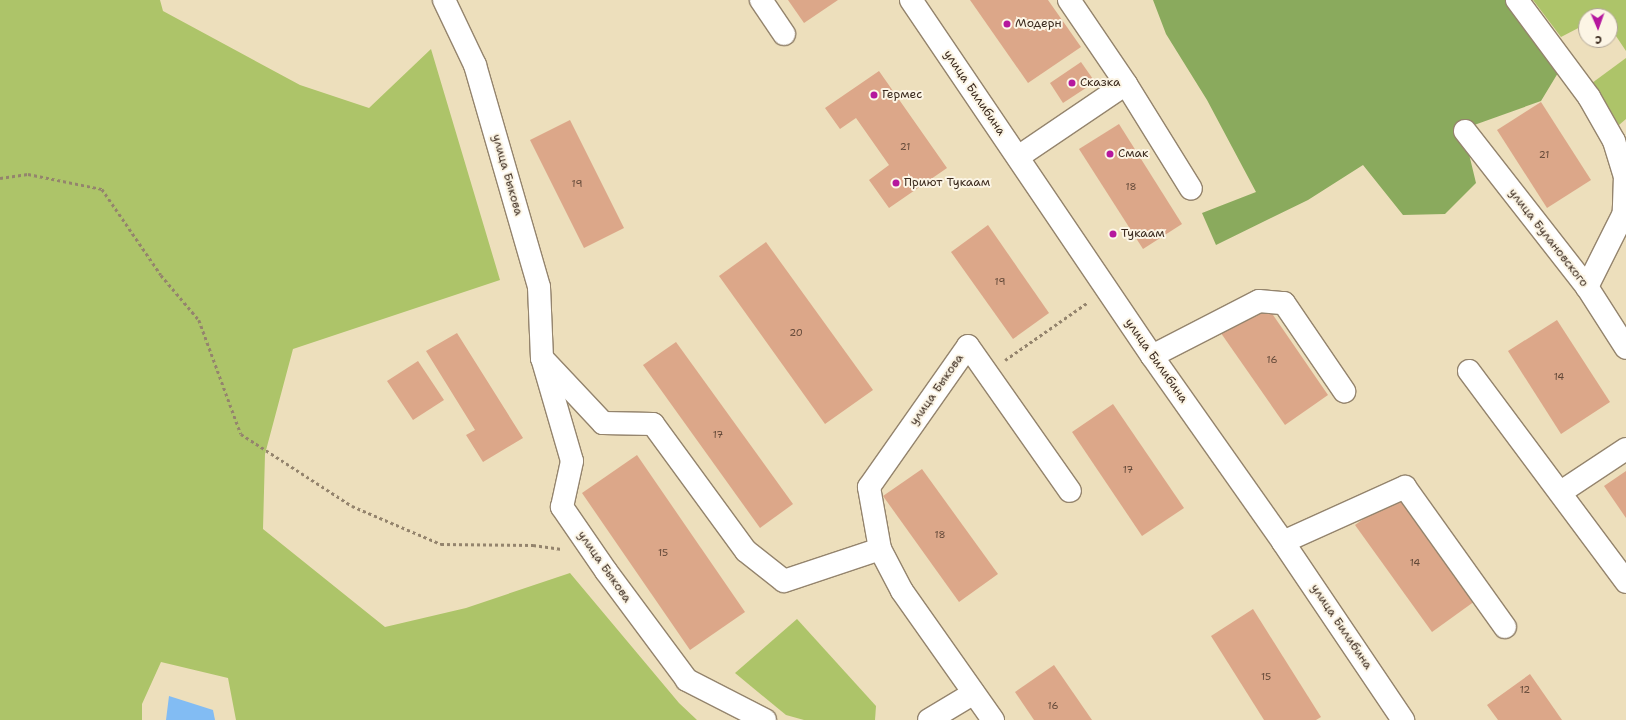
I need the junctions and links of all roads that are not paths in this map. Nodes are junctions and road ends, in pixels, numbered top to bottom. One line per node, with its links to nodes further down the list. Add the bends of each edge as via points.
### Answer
1 (444, 0): 14 (street, улица Быкова, via 475,65 539,287)
2 (760, 0): 6 (street)
3 (911, 0): 9 (street, улица Билибина)
4 (1069, 0): 7 (street)
5 (1517, 0): 11 (street, via 1588,97 1614,141 1625,176 1624,213)
6 (784, 34)
7 (1126, 84): 9 (street); 10 (street)
8 (1465, 131): 11 (street, улица Булановского)
9 (1018, 157): 13 (street, улица Билибина)
10 (1190, 189)
11 (1587, 287): 12 (street, улица Булановского)
12 (1626, 348)
13 (1152, 356): 16 (street, via 1259,301 1284,303); 20 (street, улица Билибина)
14 (542, 358): 21 (street, via 603,423 653,424 746,551 784,581); 25 (street, улица Быкова, via 572,461 562,507 687,680)
15 (1469, 371): 19 (street)
16 (1344, 391)
17 (1626, 449): 19 (street)
18 (1070, 491): 21 (street, улица Быкова, via 968,346 869,487)
19 (1561, 492): 22 (street)
20 (1283, 542): 23 (street, via 1404,487); 28 (street, улица Билибина)
21 (880, 549): 24 (street, улица Быкова, via 902,591)
22 (1626, 582)
23 (1505, 626)
24 (974, 693): 26 (street); 27 (street, улица Быкова)
25 (765, 720)
26 (929, 720)
27 (993, 720)
28 (1403, 720)

